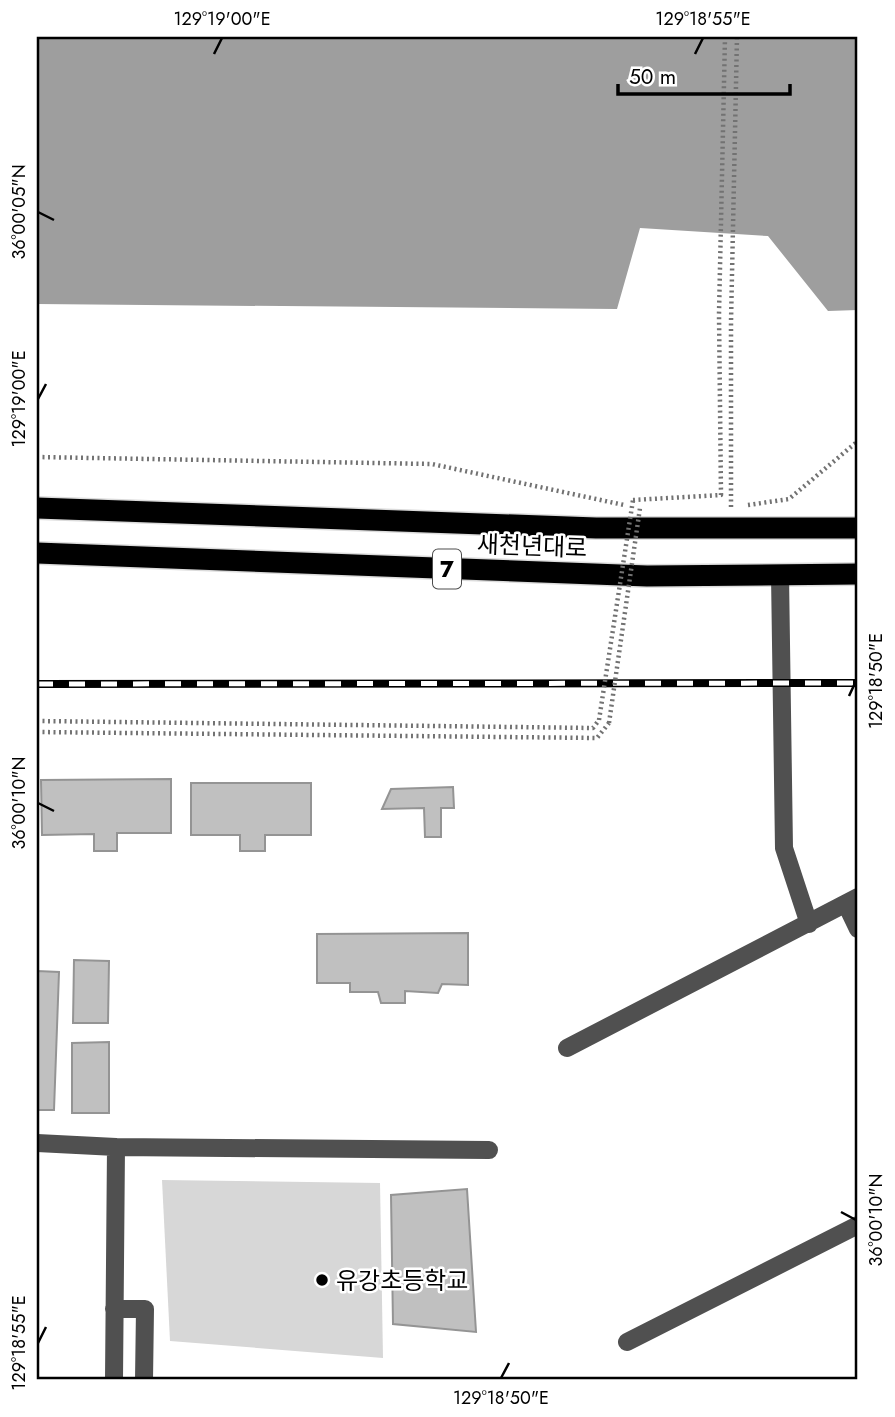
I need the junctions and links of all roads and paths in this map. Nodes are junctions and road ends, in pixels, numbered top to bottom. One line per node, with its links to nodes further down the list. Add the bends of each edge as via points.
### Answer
1 (725, 37): 12 (path, bridge, via 719,314 721,495 633,500 599,720 593,728)
2 (737, 37): 6 (path)
3 (858, 441): 6 (path, via 789,499)
4 (37, 457): 13 (path, bridge, via 432,464 640,508 608,723 597,738)
5 (718, 507): 6 (path)
6 (731, 507)
7 (37, 508): 8 (highway, 새천년대로 / 7, via 596,528)
8 (858, 527)
9 (37, 553): 11 (highway, 새천년대로 / 7, via 647,576)
10 (858, 574): 11 (highway, 새천년대로 / 7)
11 (780, 575): 15 (street, via 784,848)
12 (37, 721)
13 (37, 732)
14 (852, 900): 15 (street); 16 (street)
15 (809, 924): 17 (street)
16 (858, 929)
17 (567, 1048)
18 (37, 1143): 19 (street)
19 (116, 1147): 20 (street); 22 (street)
20 (489, 1150)
21 (858, 1225): 23 (street)
22 (114, 1309): 24 (street); 25 (street, via 145,1309)
23 (627, 1342)
24 (114, 1380)
25 (144, 1380)

